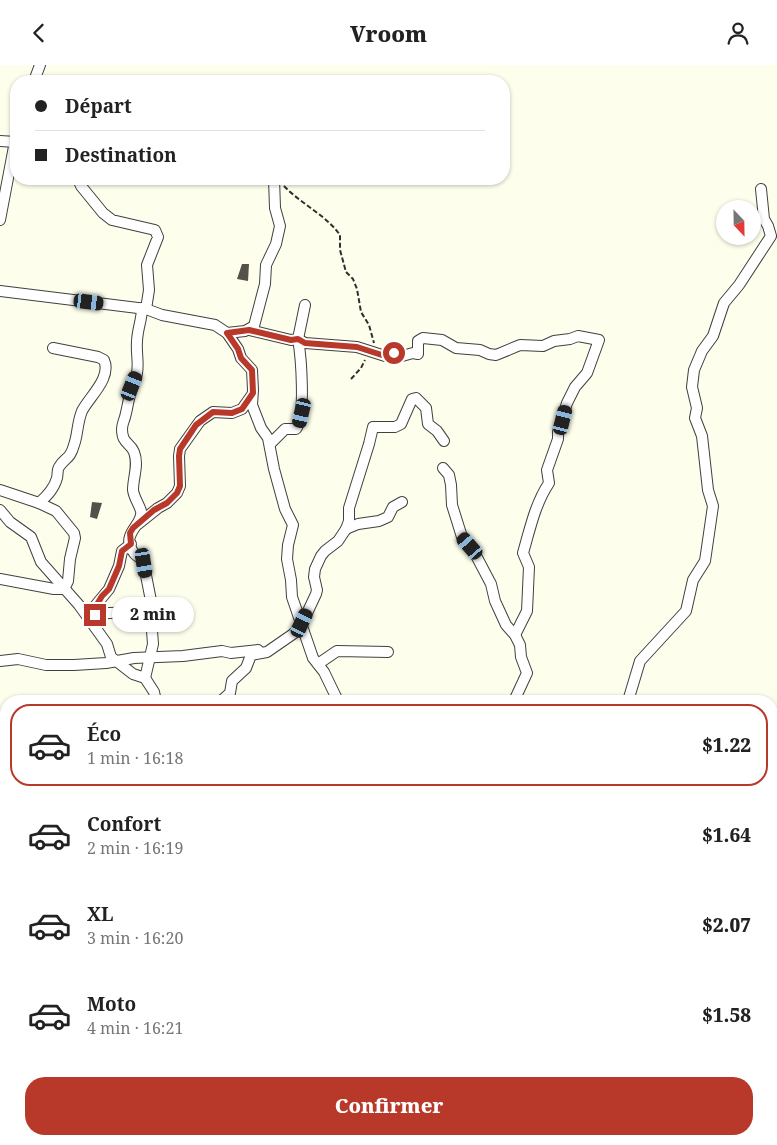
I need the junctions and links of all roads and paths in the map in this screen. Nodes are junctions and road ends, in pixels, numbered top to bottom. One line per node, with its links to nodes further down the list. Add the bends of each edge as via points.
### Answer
1 (10, 170): 6 (street)
2 (80, 185): 9 (street, via 112,220 152,229 158,235 147,265 149,290)
3 (274, 185): 10 (street, via 280,227 266,265 265,284 254,326)
4 (282, 185): 14 (path, via 340,235 346,272 358,289 361,311 374,341)
5 (762, 189): 44 (street, via 764,219 771,236 724,303 692,381 697,407 695,418 702,436 713,506 705,561 693,580 686,611 640,661)
6 (0, 220)
7 (0, 291): 9 (street)
8 (306, 305): 12 (street)
9 (144, 309): 11 (street, via 215,325); 24 (street, via 137,335 137,375 122,425 124,441 134,452 136,465 133,488 141,511)
10 (249, 330): 11 (street); 12 (street)
11 (227, 333): 16 (street, via 252,370)
12 (298, 339): 14 (street, via 305,343 357,347); 18 (street, via 302,413 296,429 285,429)
13 (53, 348): 22 (street, via 93,355 104,360 105,368 103,379 78,419 72,454 58,468 49,495)
14 (370, 352): 15 (path); 32 (street, via 385,356 394,353 416,355 419,353 418,341 423,338 496,355 520,345 543,346 578,336 599,340 587,373 567,403 547,470 549,483 540,497 523,553 529,567 527,611)
15 (351, 379)
16 (253, 393): 18 (street, via 254,412); 24 (street, via 242,409 232,413 213,412 200,421 180,449 180,486 177,493)
17 (444, 441): 25 (street, via 428,424 426,408 416,398 412,399 401,424 373,427)
18 (270, 444): 31 (street, via 285,509 293,525 287,559 292,597)
19 (443, 468): 32 (street, via 449,475 452,505 462,537 491,584 506,625)
20 (0, 490): 22 (street)
21 (402, 502): 25 (street, via 393,507 388,517)
22 (39, 503): 28 (street, via 60,514 75,535)
23 (0, 510): 28 (street, via 31,537 42,562)
24 (137, 525): 26 (street, via 130,533)
25 (346, 529): 31 (street, via 344,535 321,556 314,577 316,594)
26 (131, 544): 29 (street, via 122,551 109,589); 30 (street, via 134,554 144,563)
27 (0, 579): 28 (street)
28 (64, 589): 29 (street)
29 (89, 618): 30 (street, via 100,614 136,613 147,615); 37 (street)
30 (152, 620): 35 (street)
31 (301, 626): 33 (street); 38 (street)
32 (515, 635): 43 (street, via 527,673)
33 (276, 647): 35 (street, via 232,653); 41 (street, via 249,657 246,668 232,681)
34 (388, 652): 38 (street, via 337,651)
35 (150, 657): 37 (street); 39 (street)
36 (0, 661): 37 (street, via 18,659 55,665)
37 (114, 661): 39 (street)
38 (318, 664): 42 (street)
39 (145, 678): 40 (street)
40 (155, 695)
41 (228, 695)
42 (335, 695)
43 (517, 695)
44 (629, 695)

